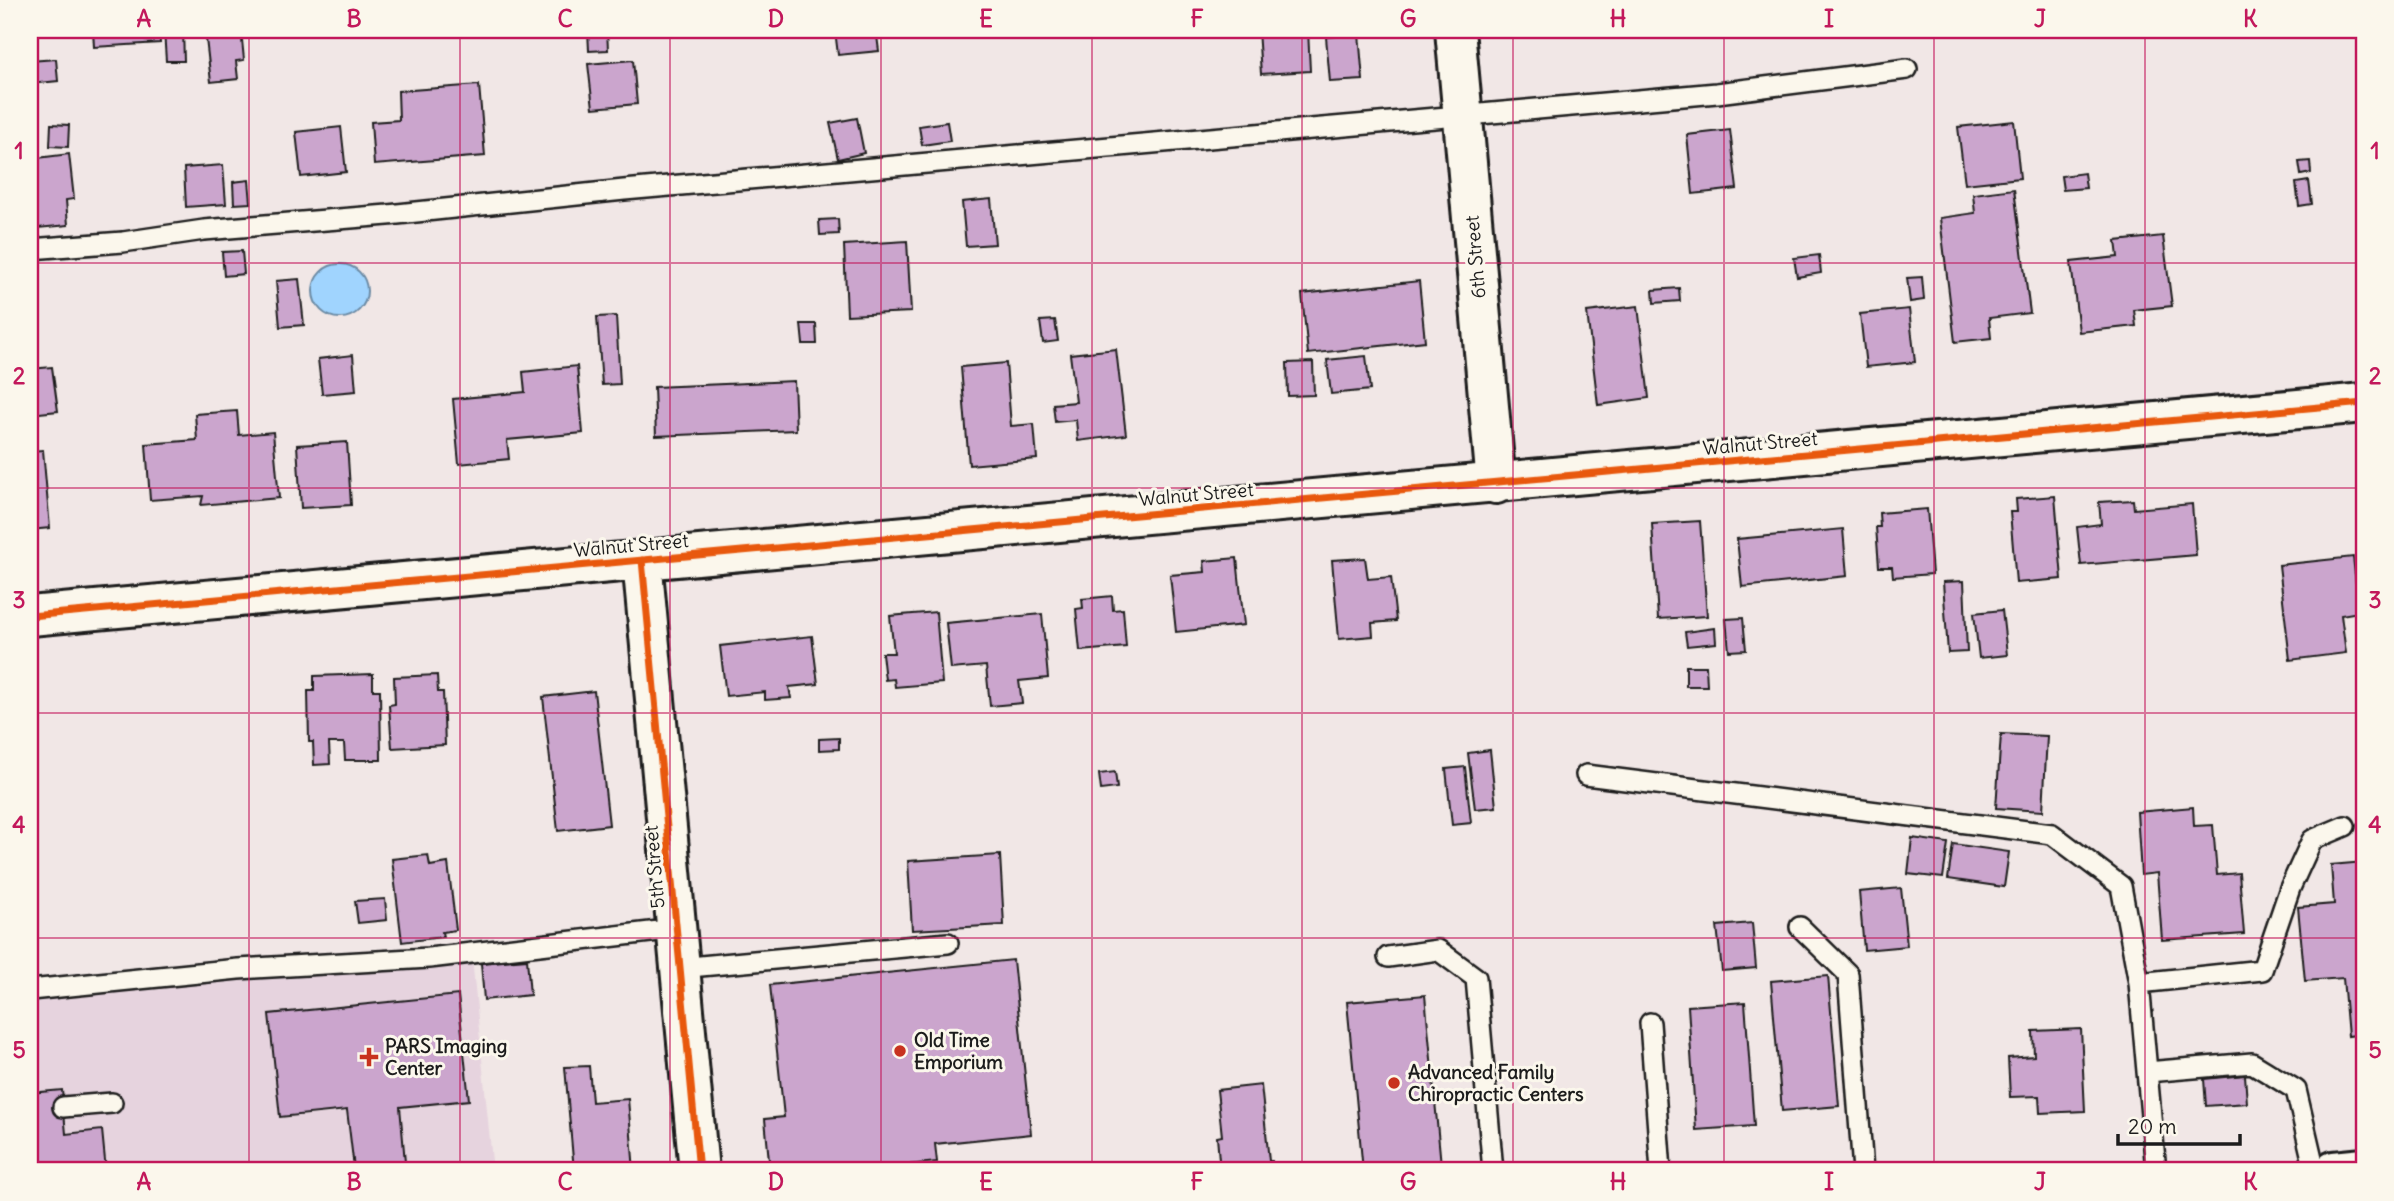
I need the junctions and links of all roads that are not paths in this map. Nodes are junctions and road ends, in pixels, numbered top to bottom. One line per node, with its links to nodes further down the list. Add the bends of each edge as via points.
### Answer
1 (1455, 30): 3 (street, 6th Street)
2 (1907, 69): 3 (lane, via 1717,93)
3 (1462, 115): 4 (lane); 6 (street, 6th Street)
4 (30, 248)
5 (2364, 403): 6 (street, Walnut Street)
6 (1496, 484): 7 (street, Walnut Street)
7 (642, 560): 8 (street, Walnut Street); 12 (street, 5th Street)
8 (30, 616)
9 (1586, 775): 16 (lane, via 2052,834 2121,886)
10 (2345, 826): 16 (lane, via 2312,840 2262,970)
11 (1800, 927): 26 (lane, via 1848,974)
12 (676, 929): 15 (street, 5th Street); 17 (lane, via 429,958 238,969)
13 (947, 943): 15 (lane)
14 (1388, 957): 24 (lane, via 1438,950 1476,978)
15 (679, 968): 23 (street, 5th Street)
16 (2139, 983): 19 (lane)
17 (30, 990)
18 (1650, 1023): 25 (lane)
19 (2147, 1072): 27 (lane); 28 (lane, via 2252,1063 2296,1090)
20 (113, 1103): 21 (lane)
21 (63, 1107)
22 (2364, 1168): 29 (street)
23 (699, 1171)
24 (1493, 1171)
25 (1661, 1171)
26 (1863, 1171)
27 (2156, 1171)
28 (2315, 1171)
29 (2334, 1171)

